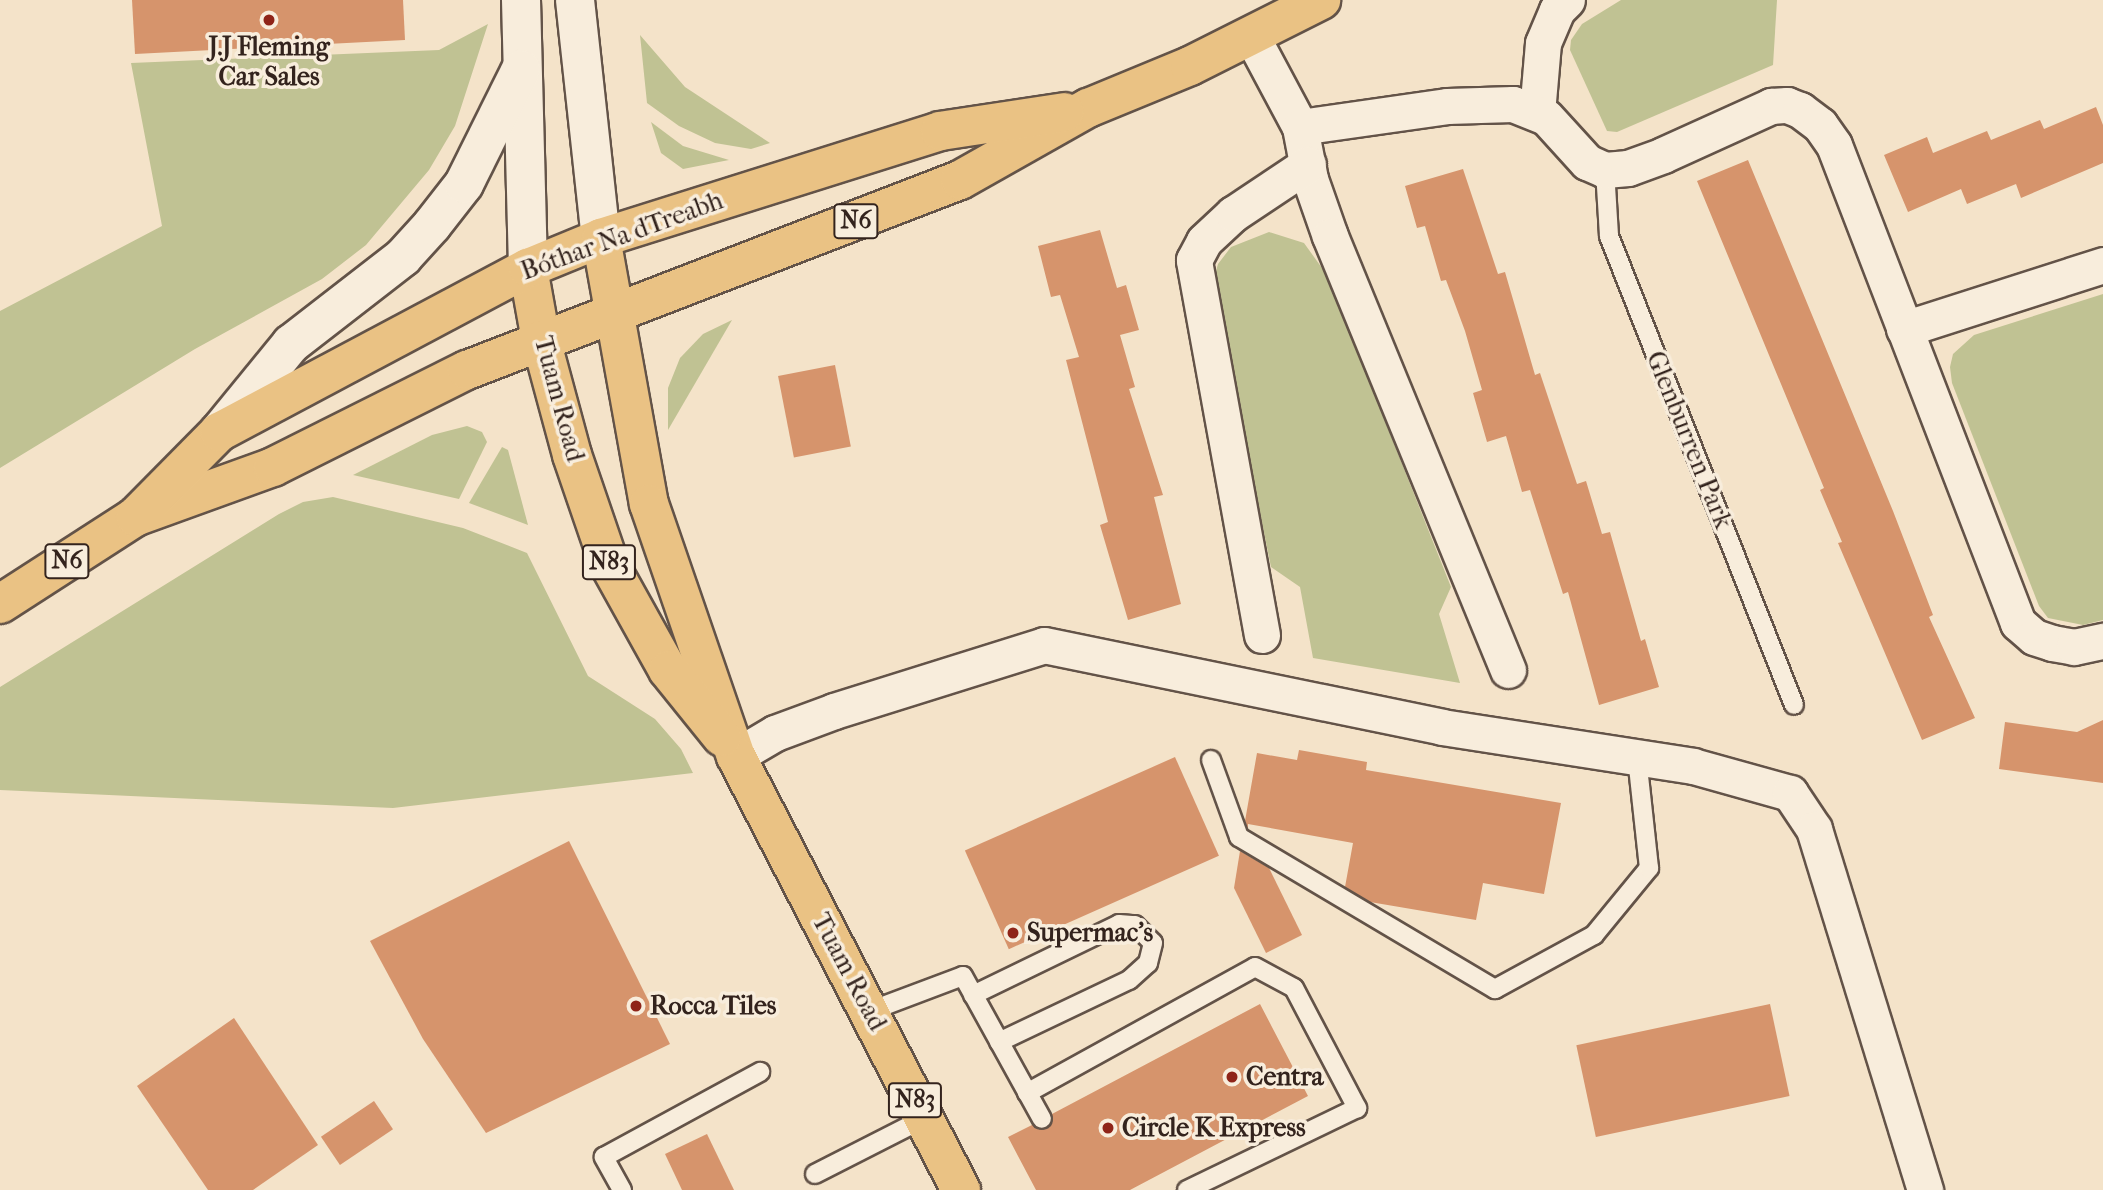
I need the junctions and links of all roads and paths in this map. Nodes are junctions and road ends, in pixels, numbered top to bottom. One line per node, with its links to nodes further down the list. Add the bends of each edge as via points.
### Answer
1 (521, 0): 6 (main road, Tuam Road)
2 (575, 0): 12 (main road, Tuam Road)
3 (1321, 0): 5 (main road, Bóthar Na dTreabh / N6)
4 (1567, 0): 8 (street, via 1557,10 1543,43)
5 (1252, 37): 7 (main road, Bóthar Na dTreabh / N6); 9 (street)
6 (521, 69): 14 (main road, Tuam Road); 18 (main road, via 464,184 432,225 404,257 291,344)
7 (1088, 108): 12 (main road, Bóthar Na dTreabh / N6, via 940,131); 15 (main road, Bóthar Na dTreabh / N6, via 960,180)
8 (1537, 113): 9 (street, via 1513,104 1447,106); 11 (street, via 1587,162)
9 (1300, 127): 10 (street)
10 (1308, 164): 21 (street, via 1233,214 1204,241 1194,260); 23 (street, via 1330,236)
11 (1605, 170): 16 (street, via 1628,168 1664,155 1771,106 1800,110 1834,145); 24 (lane, Glenburren Park, via 1609,236)
12 (601, 239): 14 (main road, Bóthar Na dTreabh / N6); 15 (main road, Tuam Road / N83)
13 (2103, 265): 16 (street)
14 (528, 268): 17 (main road, Tuam Road / N83); 18 (main road, Bóthar Na dTreabh / N6)
15 (614, 313): 17 (main road, Bóthar Na dTreabh / N6); 25 (main road, Tuam Road / N83, via 649,504)
16 (1903, 329): 22 (street, via 2018,623 2034,637 2052,643 2074,647)
17 (541, 340): 19 (main road, Bóthar Na dTreabh / N6, via 467,370 273,467); 25 (main road, Tuam Road / N83, via 572,455 610,566 668,670)
18 (219, 432): 19 (main road, Bóthar Na dTreabh / N6)
19 (135, 517): 20 (main road, Bóthar Na dTreabh / N6)
20 (0, 604)
21 (1262, 635)
22 (2103, 641)
23 (1508, 670)
24 (1794, 705)
25 (736, 755): 26 (street, via 775,733 834,711 1044,645 1442,727); 29 (main road, Tuam Road / N83)
26 (1637, 757): 27 (lane, via 1649,868 1594,935 1495,989 1239,837); 39 (street, via 1693,766 1790,793 1814,829)
27 (1211, 760)
28 (973, 995): 29 (lane, via 963,976); 30 (lane); 30 (lane, via 1119,925 1135,925 1153,943 1148,963 1129,980)
29 (870, 1011): 33 (main road, Tuam Road / N83)
30 (999, 1042): 32 (lane)
31 (760, 1072): 36 (lane, via 604,1157)
32 (1027, 1093): 34 (lane); 38 (lane, via 1255,967 1294,988 1357,1108)
33 (925, 1118): 35 (lane); 37 (main road, Tuam Road / N83)
34 (1042, 1119)
35 (814, 1174)
36 (622, 1190)
37 (961, 1190)
38 (1187, 1190)
39 (1924, 1190)

